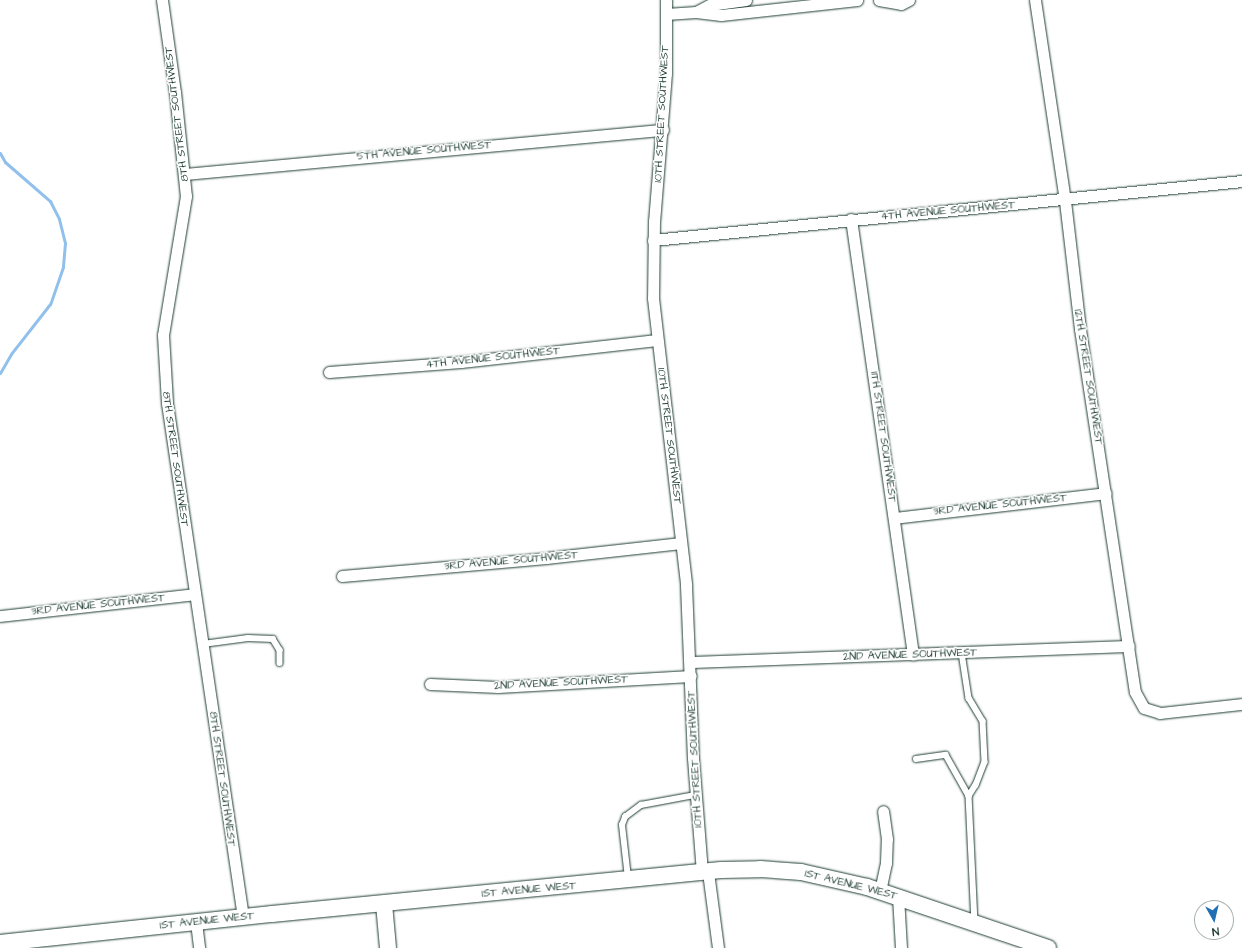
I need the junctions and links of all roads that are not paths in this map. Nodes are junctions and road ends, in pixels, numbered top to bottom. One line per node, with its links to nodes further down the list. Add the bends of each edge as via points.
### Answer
1 (162, 0): 11 (street, 8TH STREET SOUTHWEST)
2 (666, 0): 9 (street, 10TH STREET SOUTHWEST)
3 (746, 0): 8 (street, via 709,5)
4 (857, 0): 8 (street, via 721,16)
5 (879, 0): 6 (street, via 901,4)
6 (909, 0)
7 (1034, 0): 13 (street, 12TH STREET SOUTHWEST)
8 (696, 12): 9 (street)
9 (666, 14): 10 (street, 10TH STREET SOUTHWEST)
10 (663, 130): 11 (street, 5TH AVENUE SOUTHWEST); 15 (street, 10TH STREET SOUTHWEST)
11 (185, 174): 22 (street, 8TH STREET SOUTHWEST, via 186,196 168,295 163,356 173,455)
12 (1242, 181): 13 (street, 4TH AVENUE SOUTHWEST)
13 (1065, 201): 14 (street, 4TH AVENUE SOUTHWEST); 18 (street, 12TH STREET SOUTHWEST, via 1080,329)
14 (851, 219): 15 (street, 4TH AVENUE SOUTHWEST); 19 (street, 11TH STREET SOUTHWEST)
15 (653, 240): 16 (street, 10TH STREET SOUTHWEST)
16 (657, 340): 17 (street, 4TH AVENUE SOUTHWEST, via 461,362); 20 (street, 10TH STREET SOUTHWEST)
17 (329, 372)
18 (1106, 493): 19 (street, 3RD AVENUE SOUTHWEST); 25 (street, 12TH STREET SOUTHWEST)
19 (894, 518): 27 (street, 11TH STREET SOUTHWEST)
20 (681, 543): 21 (street, 3RD AVENUE SOUTHWEST); 28 (street, 10TH STREET SOUTHWEST)
21 (342, 576)
22 (195, 594): 23 (street, 3RD AVENUE SOUTHWEST); 24 (street, 8TH STREET SOUTHWEST)
23 (0, 616)
24 (203, 644): 29 (lane, via 248,638 273,639 280,650); 42 (street, 8TH STREET SOUTHWEST)
25 (1129, 646): 26 (street, 2ND AVENUE SOUTHWEST); 32 (street, 12TH STREET SOUTHWEST, via 1135,692 1140,704 1152,712)
26 (962, 653): 27 (street, 2ND AVENUE SOUTHWEST); 35 (lane, via 970,698 982,721 985,755 985,762)
27 (913, 655): 28 (street, 2ND AVENUE SOUTHWEST)
28 (691, 662): 30 (street, 10TH STREET SOUTHWEST)
29 (280, 663)
30 (691, 676): 31 (street, 2ND AVENUE SOUTHWEST, via 505,686); 34 (street, 10TH STREET SOUTHWEST)
31 (430, 684)
32 (1242, 704)
33 (916, 759): 35 (lane, via 946,755)
34 (695, 796): 37 (street, 10TH STREET SOUTHWEST); 38 (lane, via 641,806 625,818 622,825)
35 (969, 796): 44 (lane)
36 (883, 811): 39 (street, via 887,839 886,863)
37 (705, 872): 38 (street, 1ST AVENUE WEST); 39 (street, 1ST AVENUE WEST, via 760,869 801,872); 49 (street, 10TH STREET SOUTHWEST)
38 (628, 880): 41 (street, 1ST AVENUE WEST)
39 (880, 891): 40 (street, 1ST AVENUE WEST)
40 (898, 896): 44 (street, 1ST AVENUE WEST); 50 (street)
41 (384, 904): 42 (street, 1ST AVENUE WEST); 48 (street)
42 (243, 917): 43 (street, 1ST AVENUE WEST)
43 (196, 922): 46 (street, 1ST AVENUE WEST); 47 (street)
44 (974, 922): 51 (street, 1ST AVENUE WEST)
45 (0, 943): 46 (street, 1ST AVENUE WEST)
46 (26, 944)
47 (199, 948)
48 (388, 948)
49 (718, 948)
50 (901, 948)
51 (1048, 948)

